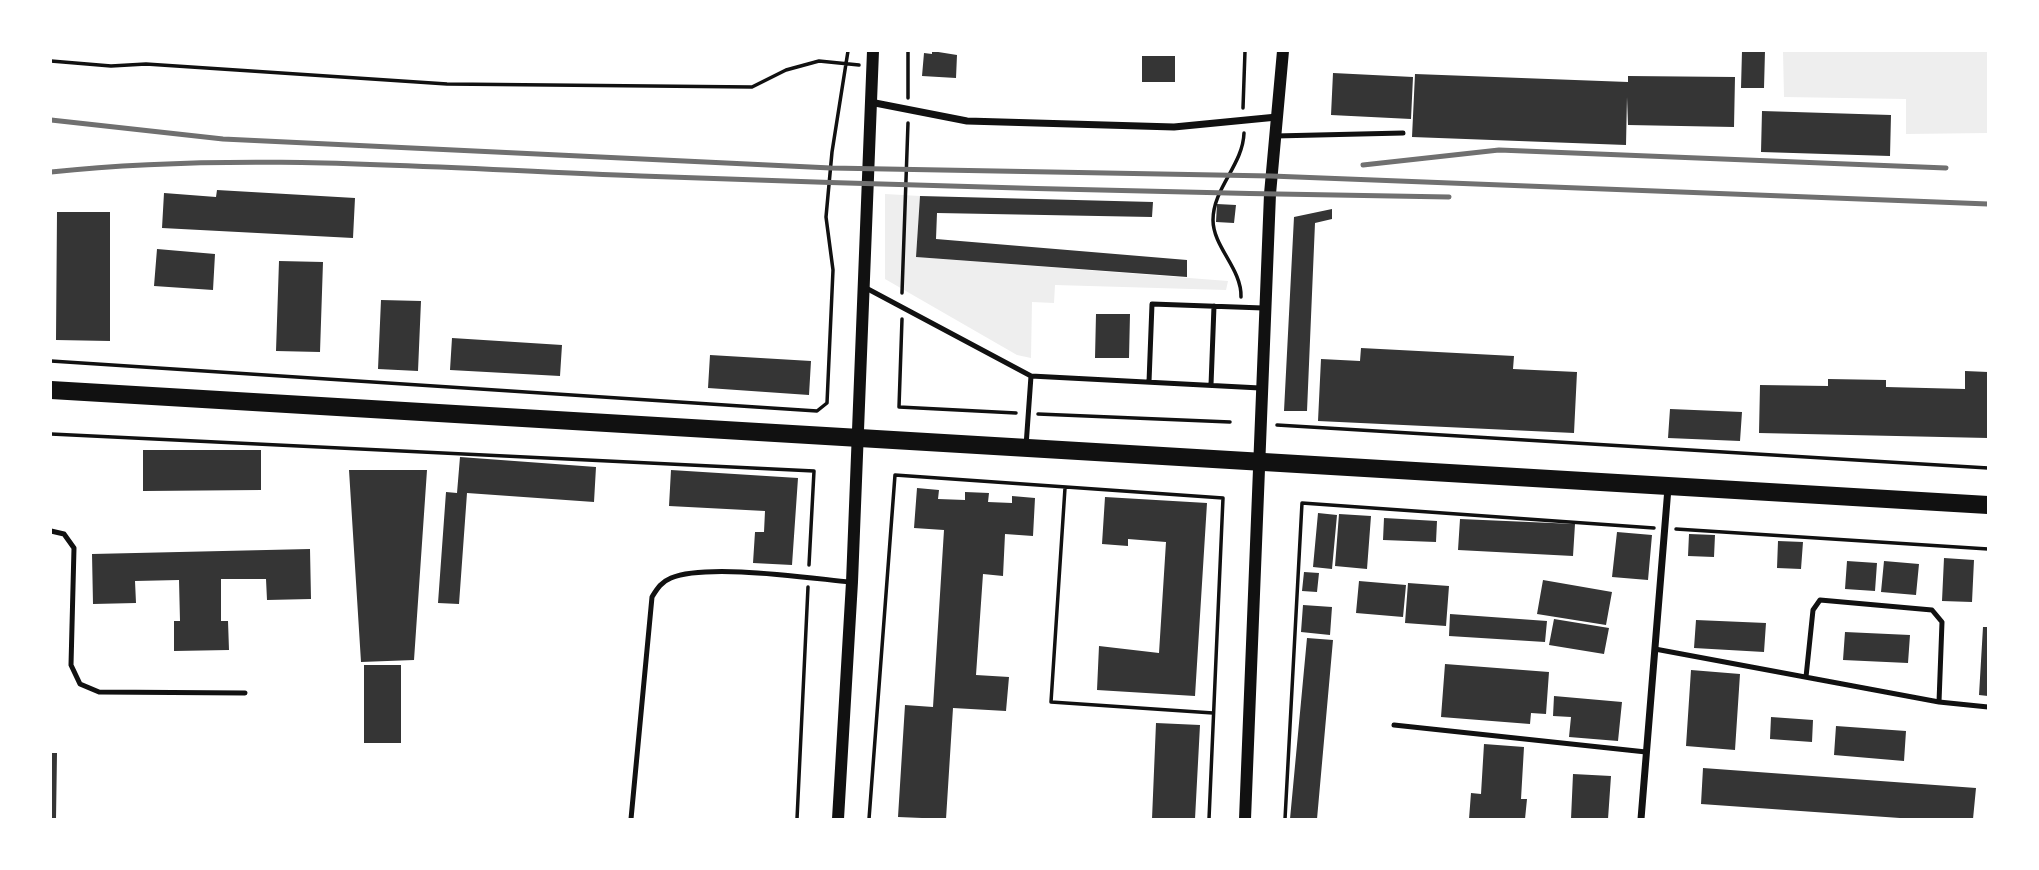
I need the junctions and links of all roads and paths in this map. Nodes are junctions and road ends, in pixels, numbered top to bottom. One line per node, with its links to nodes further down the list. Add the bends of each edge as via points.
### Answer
1 (848, 51): 7 (path)
2 (873, 51): 8 (street)
3 (908, 51): 10 (path)
4 (1245, 51): 12 (path)
5 (1283, 51): 11 (street)
6 (51, 61): 7 (path, via 447,84 738,87 762,84 786,70 819,61)
7 (848, 64): 8 (path); 20 (path, via 826,217 833,270 827,403 817,411)
8 (872, 66): 9 (street)
9 (870, 102): 10 (street); 15 (street)
10 (908, 108): 12 (street, via 967,121 1174,127); 17 (path)
11 (1277, 117): 12 (street); 14 (street)
12 (1245, 122): 18 (path, via 1244,145 1214,202 1213,225 1241,285)
13 (1403, 133): 14 (lane)
14 (1275, 136): 19 (street)
15 (863, 286): 17 (lane); 30 (street)
16 (1214, 306): 18 (lane); 22 (lane, via 1152,304); 23 (lane)
17 (902, 307): 21 (lane); 26 (path, via 899,407)
18 (1240, 307): 19 (lane)
19 (1265, 308): 24 (street)
20 (51, 361)
21 (1031, 376): 22 (lane); 26 (lane)
22 (1149, 382): 23 (lane)
23 (1211, 385): 24 (lane)
24 (1260, 388): 32 (street)
25 (51, 390): 30 (main road)
26 (1028, 414): 27 (path); 31 (lane)
27 (1230, 422)
28 (1277, 425): 33 (path)
29 (51, 434): 40 (path, via 814,471)
30 (856, 439): 31 (main road); 41 (street)
31 (1026, 449): 32 (main road)
32 (1261, 462): 34 (main road); 55 (street)
33 (1988, 468)
34 (1668, 487): 36 (main road); 37 (street)
35 (1065, 488): 47 (path, via 1223,498); 47 (path, via 1051,702); 53 (path, via 895,475)
36 (1988, 505)
37 (1665, 529): 39 (path); 42 (street); 56 (path, via 1302,503)
38 (51, 531): 44 (lane, via 64,534 74,548 71,665 80,684 99,692)
39 (1988, 549)
40 (809, 578): 41 (lane); 50 (lane, via 708,573 673,577 661,584 652,597); 51 (path)
41 (852, 582): 52 (street)
42 (1655, 649): 43 (lane); 49 (street)
43 (1806, 677): 45 (lane); 45 (lane, via 1813,610 1820,600 1933,610 1942,622)
44 (245, 693)
45 (1939, 702): 46 (lane)
46 (1988, 707)
47 (1213, 713): 54 (path)
48 (1394, 725): 49 (lane)
49 (1646, 752): 57 (street)
50 (631, 819)
51 (797, 819)
52 (838, 819)
53 (869, 819)
54 (1209, 819)
55 (1245, 819)
56 (1285, 819)
57 (1641, 819)

